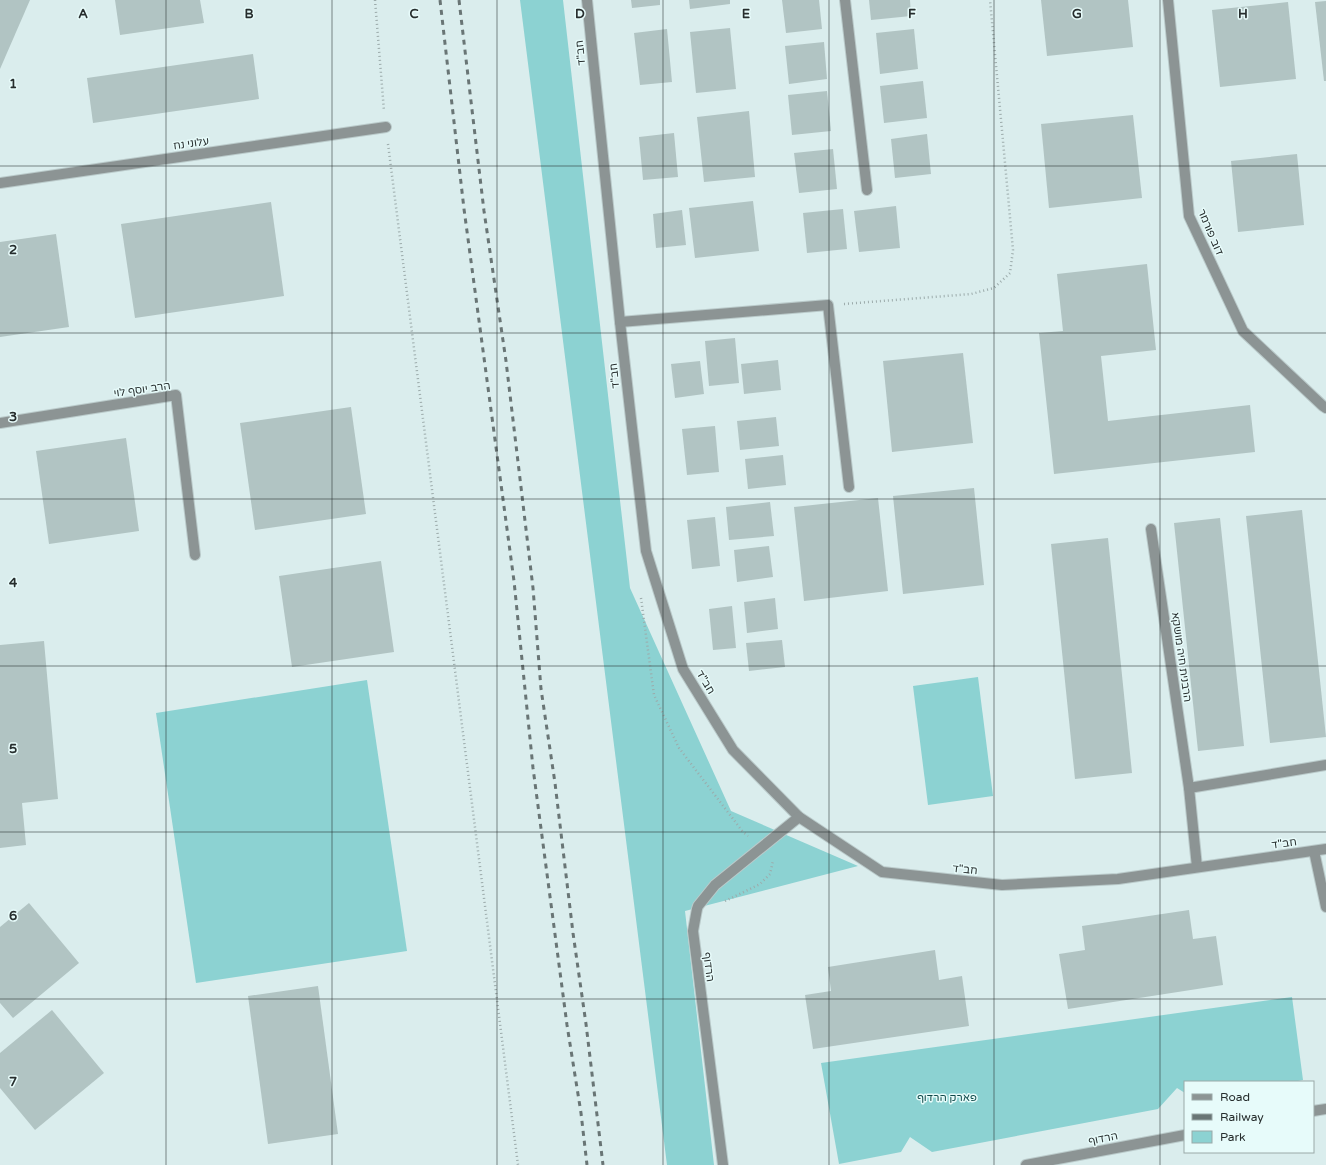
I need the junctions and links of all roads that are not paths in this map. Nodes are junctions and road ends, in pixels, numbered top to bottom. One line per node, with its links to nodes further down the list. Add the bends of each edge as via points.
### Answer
1 (587, 0): 7 (street, חב"ד)
2 (845, 0): 6 (street)
3 (1168, 0): 8 (street, דוב פורמר, via 1189,216 1243,331)
4 (386, 126): 5 (street, עלוני נח)
5 (0, 182)
6 (867, 190)
7 (620, 322): 10 (street, via 828,305); 15 (street, חב"ד, via 646,551 683,669 733,750)
8 (1326, 408)
9 (0, 423): 12 (street, הרב יוסף לוי, via 176,394)
10 (849, 487)
11 (1151, 529): 14 (street, הרבנית חיה מושקא)
12 (195, 555)
13 (1326, 764): 14 (street)
14 (1189, 788): 18 (street, הרבנית חיה מושקא)
15 (799, 817): 18 (street, חב"ד, via 882,872 1002,885 1118,879); 23 (street, הרדוף, via 715,885 698,906 692,931)
16 (1326, 849): 17 (street, חב"ד)
17 (1314, 851): 18 (street, חב"ד); 19 (street)
18 (1197, 867)
19 (1326, 907)
20 (1326, 1109): 21 (street)
21 (1314, 1111)
22 (1184, 1135): 24 (street, הרדוף)
23 (723, 1165)
24 (1026, 1165)

